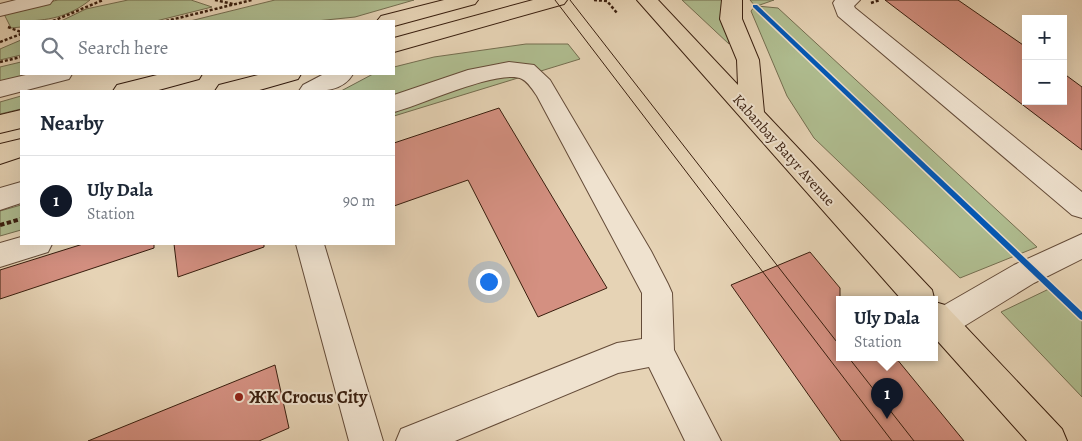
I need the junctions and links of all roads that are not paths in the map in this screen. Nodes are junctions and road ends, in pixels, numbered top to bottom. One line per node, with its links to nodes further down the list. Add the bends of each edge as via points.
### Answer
1 (43, 0): 7 (street)
2 (468, 0): 8 (main road)
3 (556, 0): 9 (main road)
4 (647, 0): 19 (main road, Kabanbay Batyr Avenue)
5 (732, 0): 19 (main road, via 731,18 748,60)
6 (850, 0): 26 (street, via 842,3 845,11)
7 (0, 10)
8 (392, 20)
9 (395, 45)
10 (58, 75): 14 (street)
11 (187, 75): 15 (main road)
12 (286, 75): 16 (main road)
13 (340, 75): 17 (street)
14 (0, 89)
15 (129, 90)
16 (231, 90)
17 (313, 90)
18 (395, 104): 33 (street, via 504,70 523,70 538,80 657,293)
19 (752, 114): 31 (main road, Kabanbay Batyr Avenue)
20 (20, 119): 21 (main road)
21 (0, 124)
22 (20, 148): 23 (main road)
23 (0, 154)
24 (20, 192): 25 (street)
25 (0, 199)
26 (1082, 207)
27 (35, 245): 30 (street)
28 (310, 245): 34 (street)
29 (1082, 246): 32 (street)
30 (0, 255)
31 (917, 296)
32 (938, 319): 37 (main road)
33 (658, 351): 35 (street, via 617,358); 36 (street)
34 (366, 441)
35 (413, 441)
36 (704, 441)
37 (1050, 441)

